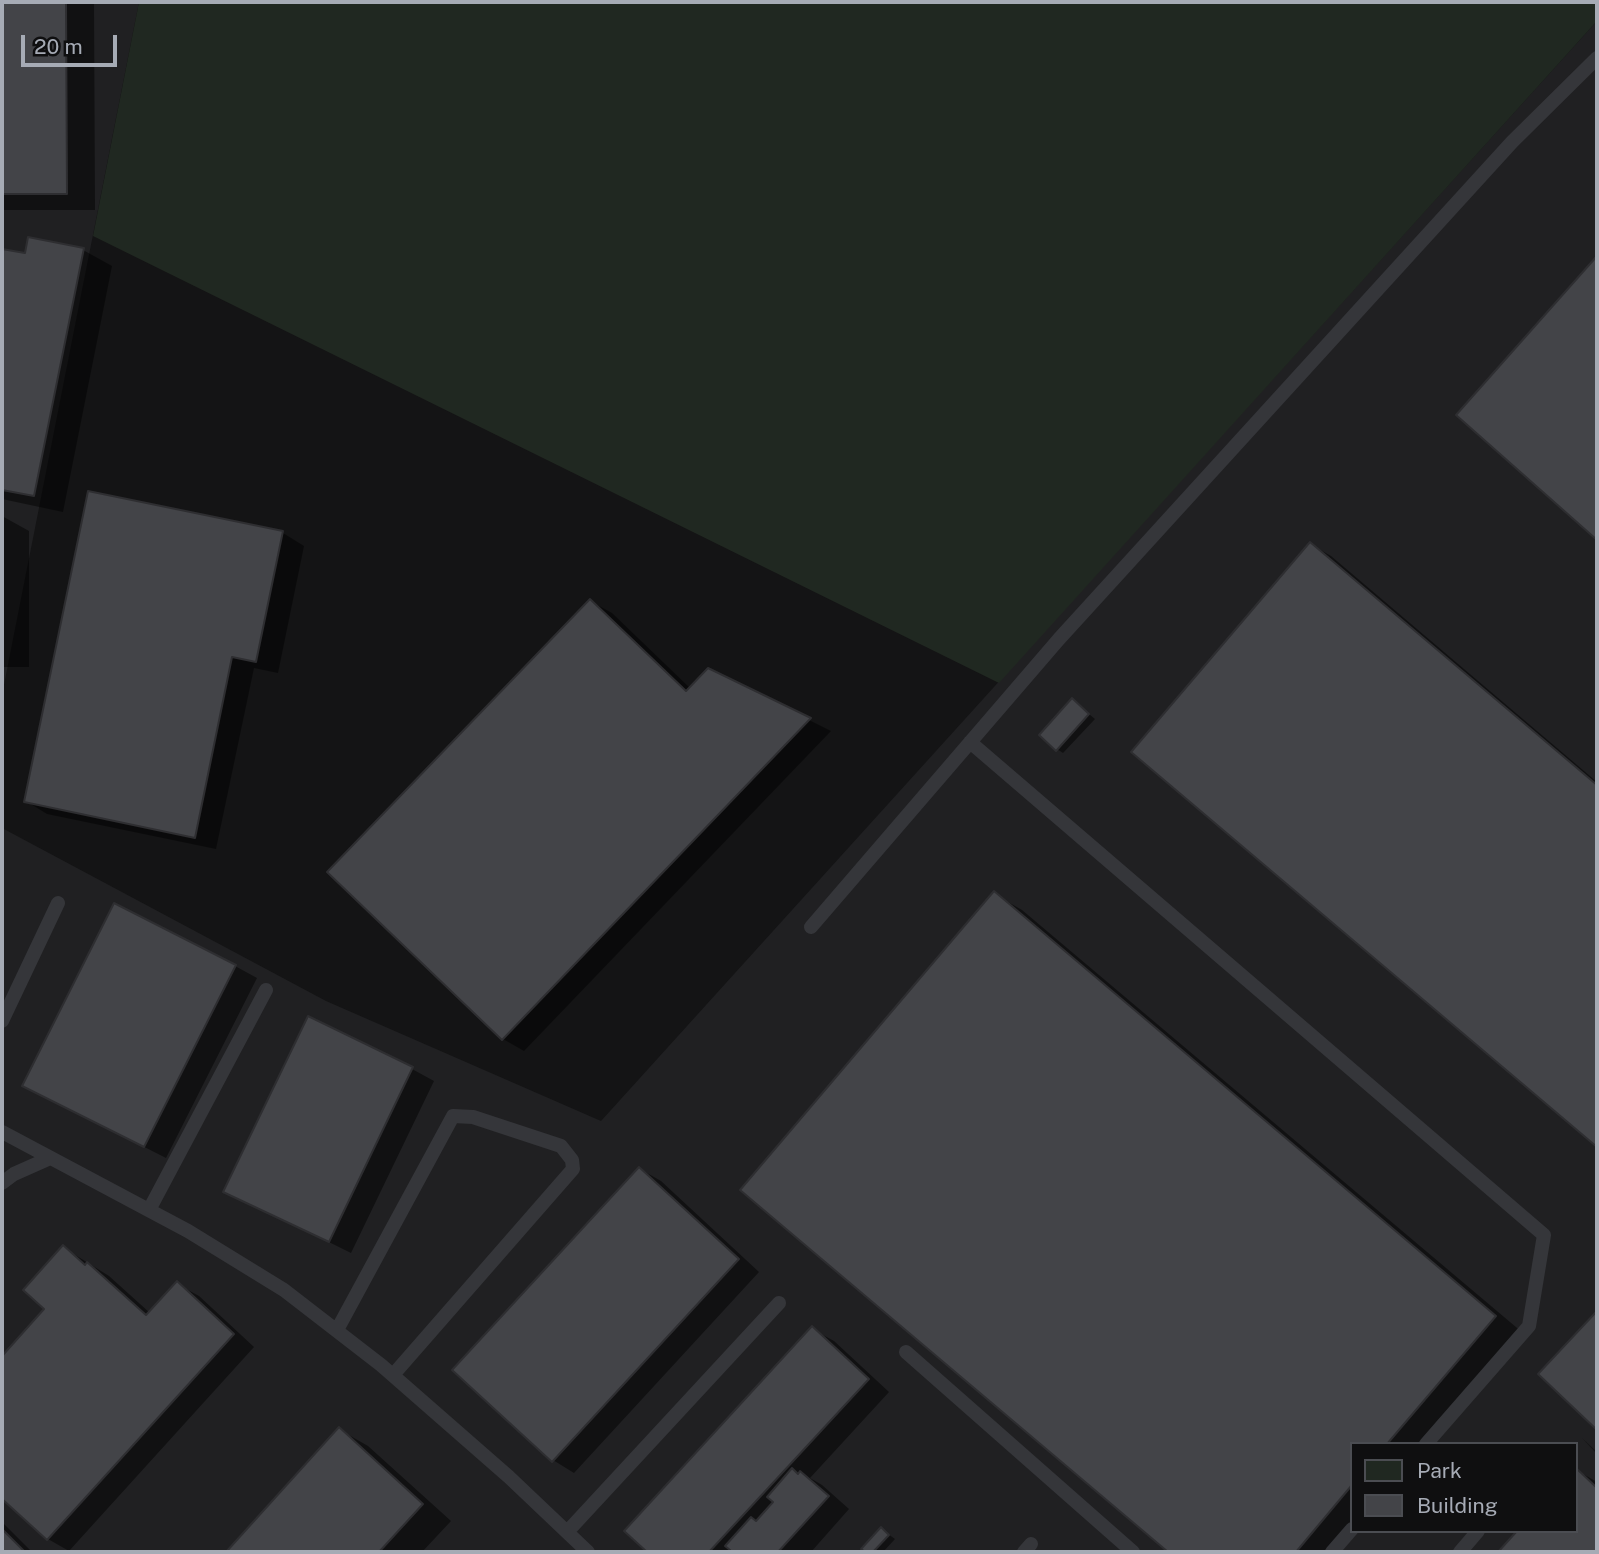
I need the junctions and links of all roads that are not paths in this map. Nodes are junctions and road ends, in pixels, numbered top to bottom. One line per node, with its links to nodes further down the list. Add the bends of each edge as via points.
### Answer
1 (1597, 58): 2 (lane, via 1475,182)
2 (970, 742): 4 (lane); 15 (lane, via 1544,1235 1529,1326)
3 (58, 903): 6 (lane)
4 (811, 927)
5 (266, 990): 10 (lane)
6 (2, 1021)
7 (2, 1132): 8 (lane)
8 (50, 1158): 9 (lane); 10 (lane)
9 (2, 1183)
10 (149, 1210): 12 (lane, via 285,1290)
11 (779, 1303): 17 (lane)
12 (337, 1331): 14 (lane); 14 (lane, via 453,1116 473,1117 561,1146 573,1169)
13 (906, 1352): 20 (lane)
14 (393, 1375): 17 (lane)
15 (1428, 1442)
16 (1350, 1531): 21 (lane)
17 (567, 1532): 19 (lane)
18 (1476, 1533): 22 (lane)
19 (588, 1552)
20 (1133, 1552)
21 (1332, 1552)
22 (1460, 1552)

